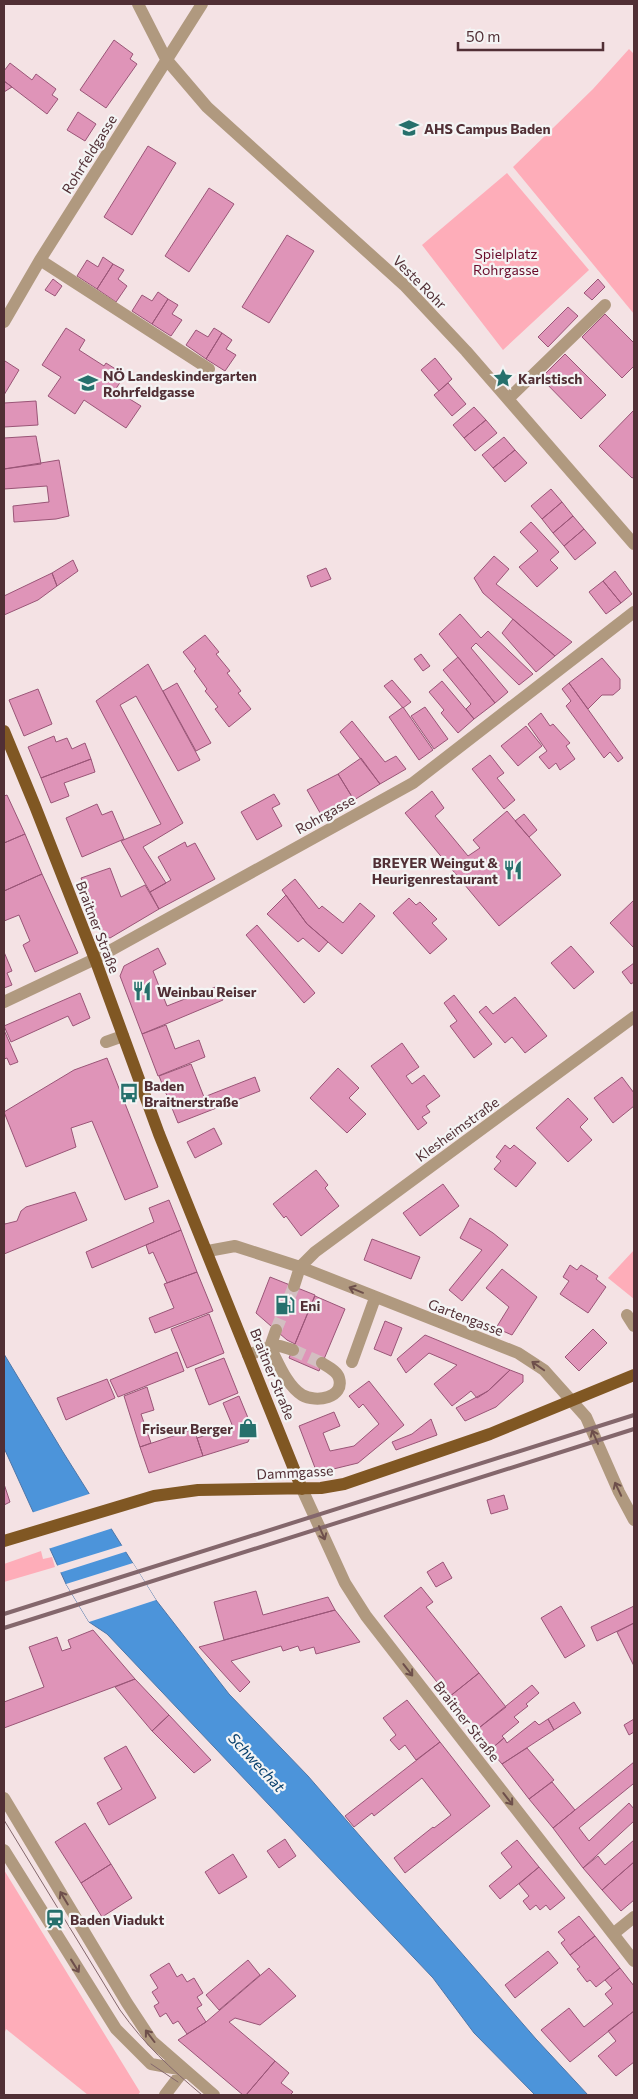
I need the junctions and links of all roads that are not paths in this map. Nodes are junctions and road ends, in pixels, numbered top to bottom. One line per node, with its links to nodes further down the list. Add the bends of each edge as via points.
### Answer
1 (138, 4): 3 (street, Veste Rohr)
2 (202, 4): 3 (street, Rohrfeldgasse)
3 (166, 59): 4 (street, Rohrfeldgasse); 8 (street, Veste Rohr, via 207,107 404,285)
4 (40, 260): 6 (street, Rohrfeldgasse); 7 (street)
5 (605, 305): 8 (street)
6 (4, 322)
7 (209, 369)
8 (508, 399): 9 (street, Veste Rohr)
9 (634, 544)
10 (634, 612): 12 (street, Rohrgasse, via 413,783)
11 (4, 731): 12 (main road, Braitner Straße)
12 (95, 959): 13 (street, Rohrgasse); 15 (main road, Braitner Straße)
13 (4, 1002)
14 (634, 1017): 18 (street, Klesheimstraße, via 315,1252)
15 (123, 1036): 16 (street); 17 (main road, Braitner Straße, via 159,1134)
16 (106, 1042)
17 (208, 1251): 18 (street, Gartengasse, via 236,1246); 26 (main road, Braitner Straße)
18 (300, 1267): 19 (street); 20 (street, Gartengasse, one-way to 18)
19 (294, 1286)
20 (375, 1298): 28 (street); 30 (street, Gartengasse, one-way to 20, via 544,1370 518,1352)
21 (627, 1314): 22 (street)
22 (634, 1326)
23 (276, 1330): 24 (street)
24 (270, 1347): 25 (street); 26 (street); 27 (street, via 289,1381 301,1395 311,1399 324,1400 339,1387 340,1379 336,1372)
25 (292, 1350)
26 (248, 1355): 31 (main road, Braitner Straße)
27 (322, 1362)
28 (352, 1362)
29 (634, 1375): 30 (main road, Dammgasse)
30 (572, 1400): 31 (main road, Dammgasse, via 490,1434 344,1484); 32 (street, Gartengasse, one-way to 30, via 586,1417)
31 (302, 1489): 33 (main road, Dammgasse, via 198,1490 154,1496); 37 (street, Braitner Straße, one-way to 37, via 344,1583 366,1616)
32 (634, 1520)
33 (4, 1541)
34 (4, 1798): 39 (street, one-way to 34, via 152,2041)
35 (4, 1850): 39 (street, one-way to 39, via 116,2029 151,2064)
36 (634, 1917): 37 (street)
37 (613, 1934): 38 (street, Braitner Straße)
38 (634, 1961)
39 (184, 2070): 40 (street); 41 (street)
40 (210, 2094)
41 (165, 2095)

